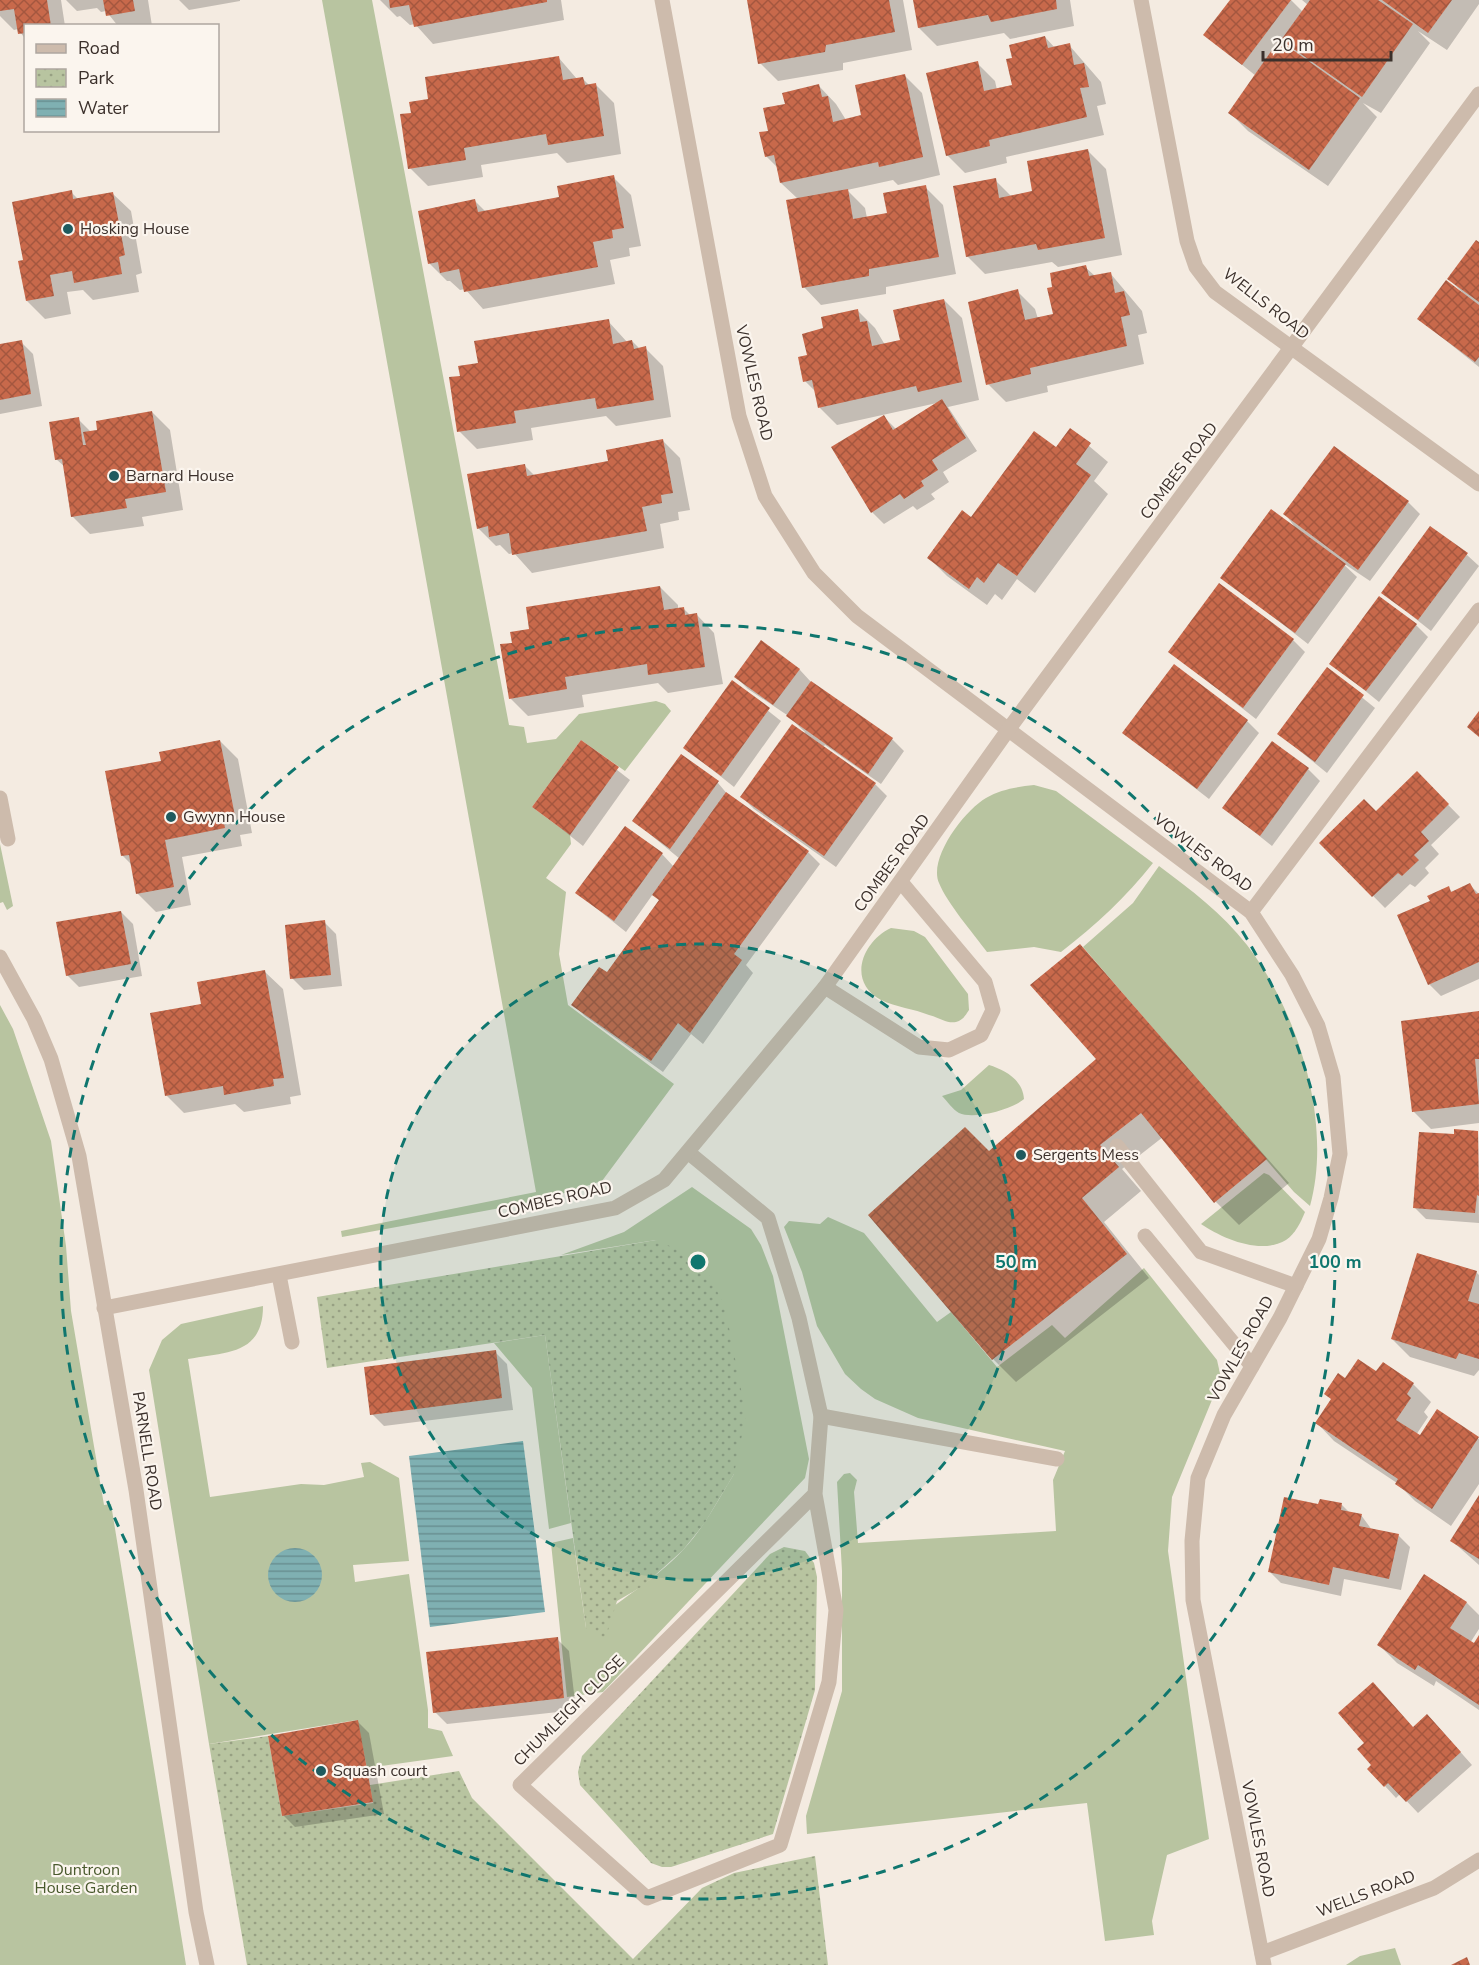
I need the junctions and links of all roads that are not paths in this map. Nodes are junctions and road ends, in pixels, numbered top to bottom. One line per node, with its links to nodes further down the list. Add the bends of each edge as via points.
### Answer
1 (662, 0): 7 (street, VOWLES ROAD, via 740,416 765,496 814,573 852,612)
2 (1141, 0): 4 (street, WELLS ROAD, via 1187,241 1196,267 1215,292)
3 (1479, 94): 4 (street, COMBES ROAD)
4 (1293, 348): 5 (street, WELLS ROAD); 7 (street, COMBES ROAD)
5 (1479, 484)
6 (1479, 610): 11 (street)
7 (1008, 730): 10 (street, COMBES ROAD); 11 (street, VOWLES ROAD)
8 (0, 798): 9 (street)
9 (8, 839)
10 (901, 882): 13 (street, COMBES ROAD); 13 (street, via 986,982 993,1010 981,1035 949,1050 920,1047)
11 (1251, 912): 18 (street, VOWLES ROAD, via 1292,975 1318,1026 1333,1077 1340,1154 1319,1239)
12 (0, 957): 19 (street, PARNELL ROAD, via 34,1019 64,1095 79,1156)
13 (825, 987): 15 (street, COMBES ROAD)
14 (1117, 1146): 18 (street, via 1201,1252)
15 (689, 1153): 17 (street, COMBES ROAD, via 664,1180 615,1208); 22 (street, CHUMLEIGH CLOSE, via 768,1218 799,1318)
16 (1145, 1236): 21 (street)
17 (279, 1275): 19 (street, COMBES ROAD); 20 (street)
18 (1296, 1286): 21 (street, VOWLES ROAD)
19 (104, 1308): 27 (street, PARNELL ROAD, via 136,1490 196,1912)
20 (292, 1342)
21 (1252, 1366): 26 (street, VOWLES ROAD, via 1224,1415 1198,1478 1192,1541 1193,1600)
22 (821, 1416): 23 (street); 24 (street, CHUMLEIGH CLOSE)
23 (1057, 1459)
24 (815, 1494): 24 (street, CHUMLEIGH CLOSE, via 520,1785 647,1898 780,1845 829,1682 836,1610)
25 (1479, 1860): 26 (street, WELLS ROAD, via 1434,1888)
26 (1263, 1959)
27 (207, 1965)

